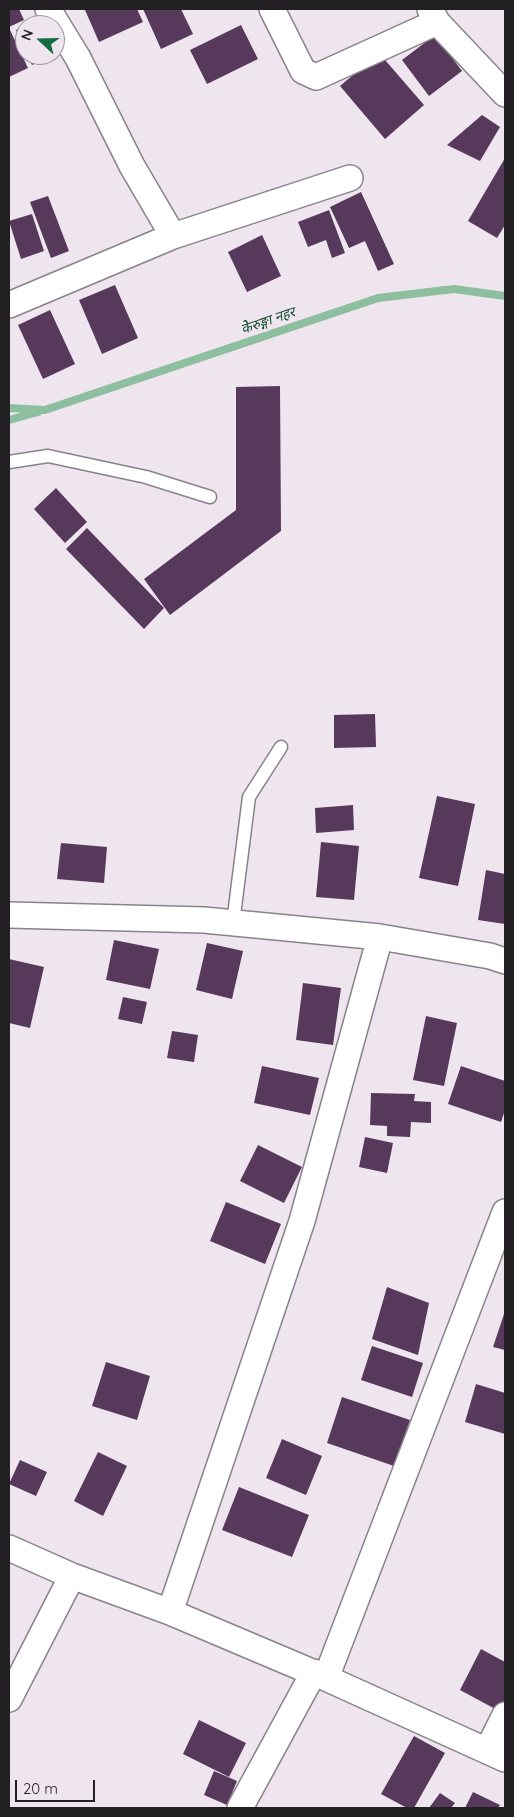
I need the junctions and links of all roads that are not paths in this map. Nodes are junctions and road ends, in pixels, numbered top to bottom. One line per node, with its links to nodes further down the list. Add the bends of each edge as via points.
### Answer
1 (48, 9): 6 (street, via 78,58 132,166)
2 (272, 9): 3 (street, via 303,71 316,77)
3 (434, 16): 4 (street)
4 (503, 84)
5 (350, 178): 6 (street)
6 (173, 236): 7 (street)
7 (9, 305)
8 (9, 462): 9 (lane, via 48,456 146,477)
9 (210, 497)
10 (281, 747): 12 (lane, via 249,797)
11 (9, 915): 12 (street)
12 (233, 923): 13 (street)
13 (380, 937): 14 (street); 18 (street, via 302,1221)
14 (505, 961)
15 (505, 1212): 19 (street)
16 (9, 1548): 17 (street)
17 (72, 1576): 18 (street); 20 (street)
18 (170, 1612): 19 (street)
19 (320, 1675): 22 (street); 23 (street)
20 (9, 1698)
21 (505, 1715): 22 (street)
22 (496, 1755)
23 (240, 1808)

